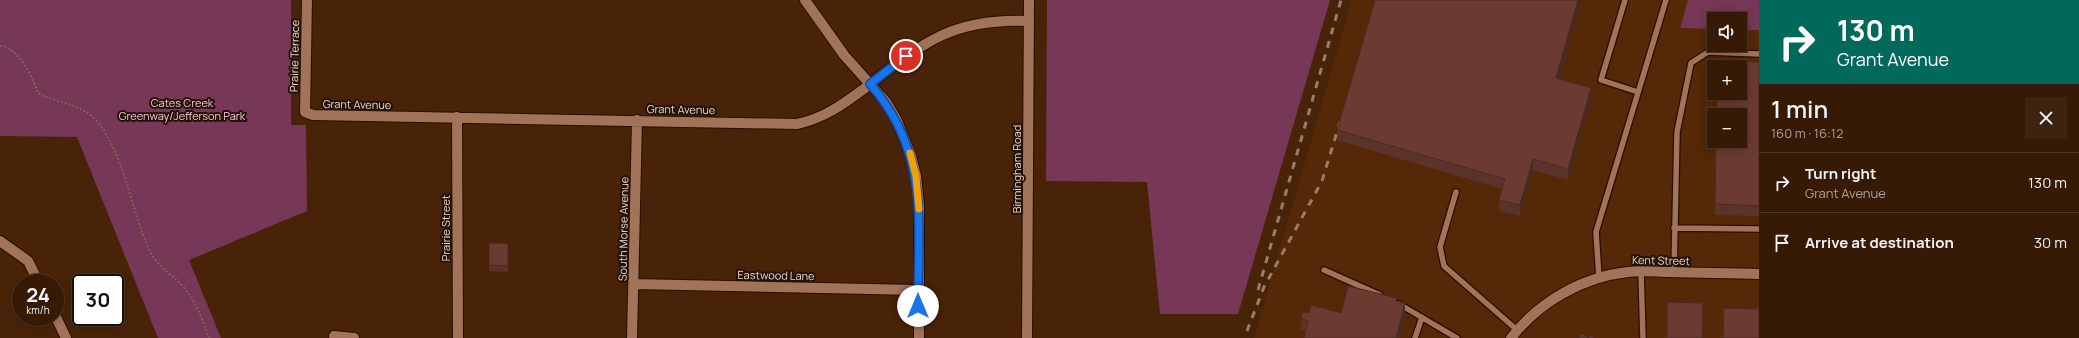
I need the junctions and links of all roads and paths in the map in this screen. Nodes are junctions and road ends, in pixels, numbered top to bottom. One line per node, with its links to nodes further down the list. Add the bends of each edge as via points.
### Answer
1 (307, 0): 11 (street, Prairie Terrace)
2 (805, 0): 9 (street, via 844,55)
3 (1029, 0): 6 (street, Birmingham Road)
4 (1625, 0): 10 (lane, via 1601,80)
5 (1666, 0): 10 (lane)
6 (1029, 21): 9 (street, Grant Avenue, via 992,21 955,30 918,47); 38 (street, Birmingham Road)
7 (0, 46): 33 (path, via 18,56 33,78 38,93 87,112 105,132 115,152 150,252 165,272 185,288 198,310)
8 (1759, 54): 15 (lane, via 1708,52 1691,63 1677,132)
9 (870, 84): 13 (street, Grant Avenue, via 827,114 797,124); 25 (street, via 886,102 896,119 913,163 919,206)
10 (1638, 92): 23 (lane, via 1596,232)
11 (305, 112): 12 (street, Grant Avenue, via 313,115)
12 (457, 117): 13 (street, Grant Avenue); 35 (street, Prairie Street)
13 (637, 120): 24 (street, South Morse Avenue)
14 (1456, 192): 30 (lane, via 1440,247 1444,266)
15 (1674, 228): 16 (lane); 20 (lane)
16 (1759, 230)
17 (0, 241): 21 (street, via 28,261)
18 (1324, 270): 26 (lane)
19 (1641, 272): 20 (street, Kent Street); 23 (street, Kent Street, via 1629,271); 41 (lane)
20 (1674, 272): 22 (street, Kent Street)
21 (34, 274)
22 (1759, 274)
23 (1599, 278): 30 (street, Kent Street, via 1560,295 1545,305)
24 (634, 284): 25 (street, Eastwood Lane); 36 (street, South Morse Avenue)
25 (918, 290): 37 (street)
26 (1388, 298)
27 (1394, 302): 28 (lane)
28 (1422, 317): 39 (lane); 40 (lane)
29 (60, 326): 32 (street)
30 (1514, 334)
31 (334, 336): 34 (street)
32 (66, 338)
33 (209, 338)
34 (354, 338)
35 (458, 338)
36 (632, 338)
37 (919, 338)
38 (1027, 338)
39 (1415, 338)
40 (1457, 338)
41 (1643, 338)

